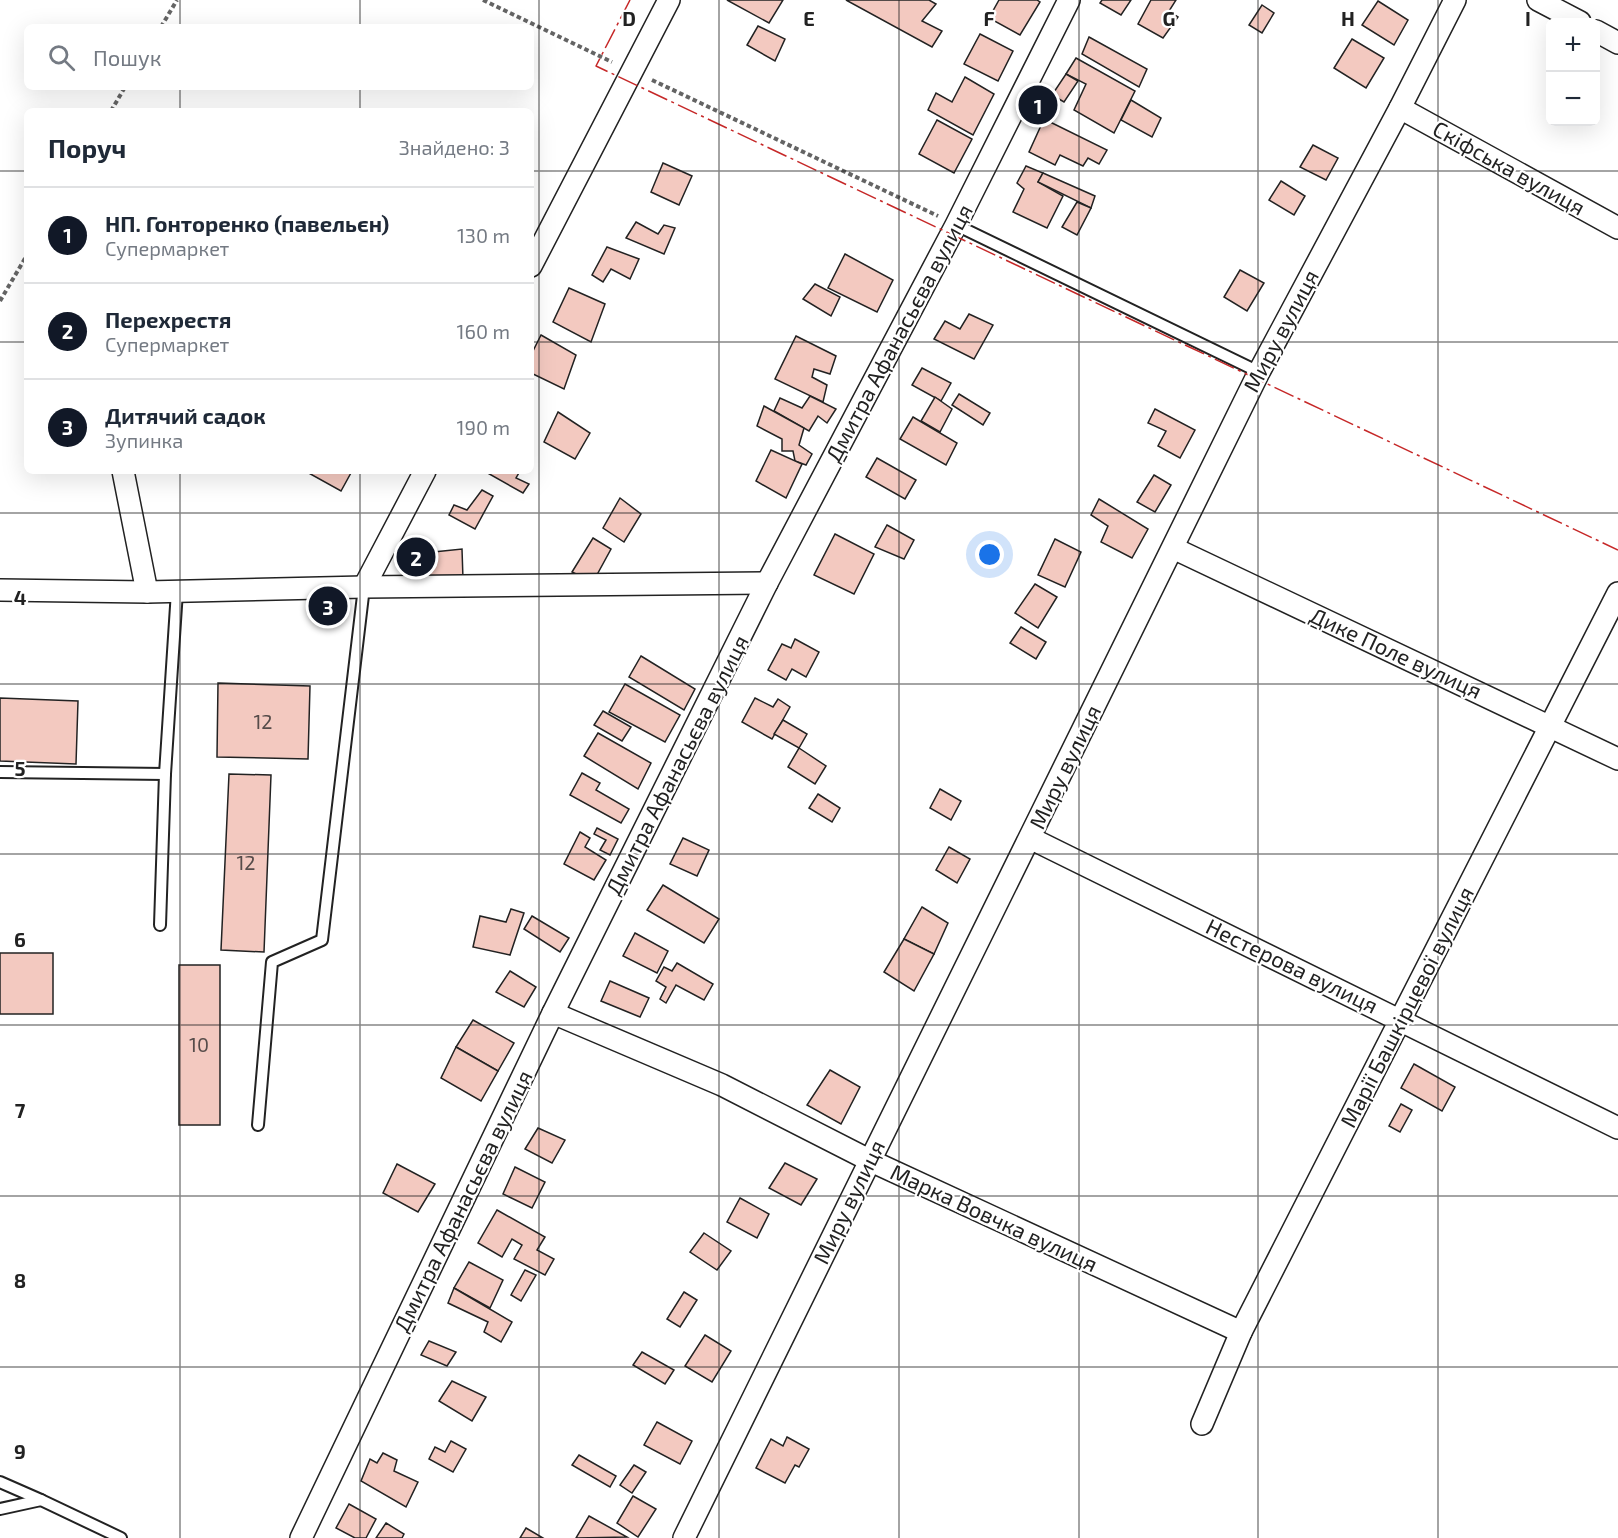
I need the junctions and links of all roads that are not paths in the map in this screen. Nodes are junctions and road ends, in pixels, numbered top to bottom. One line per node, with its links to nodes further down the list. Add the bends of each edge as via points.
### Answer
1 (669, 0): 11 (street)
2 (1069, 0): 9 (street, Дмитра Афанасьєва вулиця)
3 (1455, 0): 8 (street, Миру вулиця)
4 (1538, 0): 5 (street)
5 (1572, 18)
6 (1600, 33): 7 (street)
7 (1618, 43)
8 (1400, 108): 10 (street, Скіфська вулиця); 12 (street, Миру вулиця)
9 (957, 225): 12 (lane); 16 (street, Дмитра Афанасьєва вулиця)
10 (1618, 228)
11 (534, 260)
12 (1259, 372): 15 (street, Миру вулиця)
13 (124, 474): 20 (street)
14 (422, 474): 17 (street)
15 (1173, 548): 22 (street, Дике Поле вулиця); 26 (street, Миру вулиця)
16 (767, 584): 17 (street); 28 (street, Дмитра Афанасьєва вулиця)
17 (364, 587): 19 (street); 30 (lane, via 322,940 272,962)
18 (0, 590): 20 (street)
19 (177, 591): 20 (street); 25 (lane)
20 (147, 592)
21 (1618, 593): 22 (street, Марії Башкірцевої вулиця)
22 (1550, 726): 23 (street, Дике Поле вулиця); 29 (street, Марії Башкірцевої вулиця)
23 (1618, 759)
24 (0, 772): 25 (lane)
25 (165, 774): 27 (lane)
26 (1030, 838): 29 (street, Нестерова вулиця); 32 (street, Миру вулиця)
27 (160, 925)
28 (553, 1013): 32 (street, Марка Вовчка вулиця, via 722,1085); 39 (street, Дмитра Афанасьєва вулиця)
29 (1401, 1019): 31 (street, Нестерова вулиця); 33 (street, Марії Башкірцевої вулиця)
30 (258, 1125)
31 (1618, 1128)
32 (868, 1160): 33 (street, Марка Вовчка вулиця); 40 (street, Миру вулиця)
33 (1241, 1332): 34 (street, Марії Башкірцевої вулиця)
34 (1202, 1424)
35 (0, 1482): 36 (lane)
36 (41, 1500): 37 (lane); 38 (lane)
37 (0, 1509)
38 (121, 1538)
39 (301, 1538)
40 (684, 1538)

